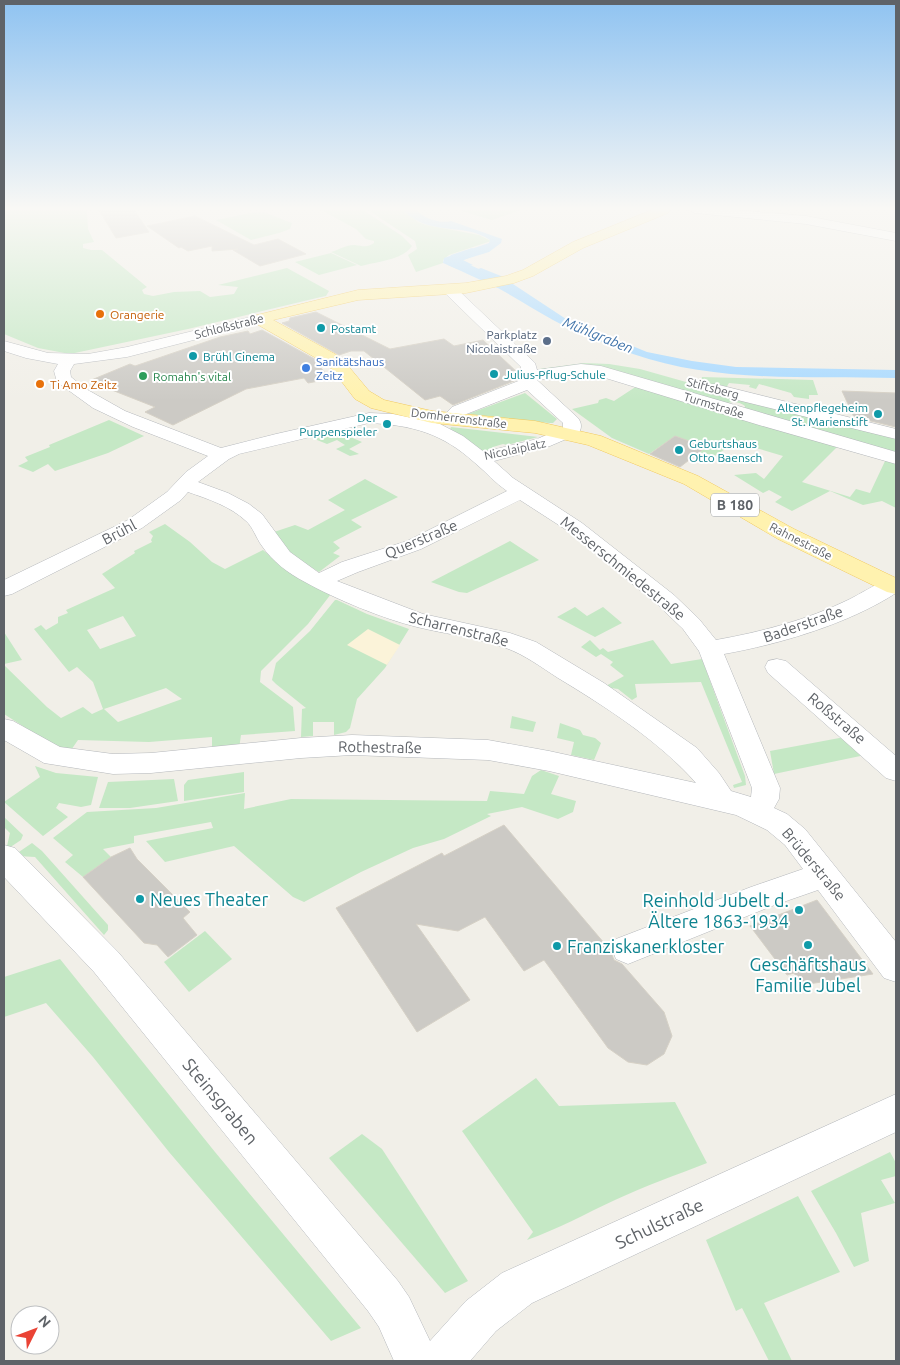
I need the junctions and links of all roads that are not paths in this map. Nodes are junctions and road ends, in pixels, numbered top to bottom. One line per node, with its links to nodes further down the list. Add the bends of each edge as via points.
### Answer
1 (526, 274): 2 (main road, Schloßstraße, via 490,285)
2 (450, 290): 3 (main road, Schloßstraße, via 358,295); 6 (street)
3 (259, 319): 5 (street, Schloßstraße, via 116,355); 7 (main road, Domherrenstraße / B 180, via 329,358)
4 (4, 346): 5 (street, Schloßstraße, via 32,356)
5 (68, 361): 12 (street, via 62,371 63,379 91,398 134,423)
6 (529, 375): 9 (street, via 458,411); 10 (street, via 572,422); 11 (street, Stiftsberg, via 581,361 608,362); 14 (street, Turmstraße, via 581,369 601,371)
7 (366, 398): 8 (street); 9 (main road, Domherrenstraße / B 180, via 404,412)
8 (369, 418): 12 (street, Brühl, via 276,438); 13 (street, Nicolaiplatz, via 407,420 434,428)
9 (450, 420): 10 (main road, Domherrenstraße / B 180, via 510,424)
10 (569, 434): 13 (street, Nicolaiplatz); 18 (main road, Rahnestraße / B 180, via 610,445 684,477 786,534)
11 (896, 434)
12 (222, 455): 15 (street, Brühl)
13 (481, 458): 16 (street, Messerschmiedestraße)
14 (896, 458)
15 (184, 484): 17 (street, Scharrenstraße, via 222,497 242,508 255,518 282,557); 19 (street, Brühl, via 174,496 135,524)
16 (520, 492): 17 (street, Querstraße, via 414,545); 20 (street, Messerschmiedestraße, via 576,527 666,600 691,624)
17 (319, 580): 24 (street, Scharrenstraße, via 365,602 417,620 528,648 605,696 686,756 709,780)
18 (894, 586): 20 (street, Baderstraße, via 834,614 750,642)
19 (4, 589)
20 (710, 650): 25 (street, via 766,788 765,799)
21 (777, 667): 23 (street, Roßstraße)
22 (4, 728): 24 (street, Rothestraße, via 54,756 113,764 151,764 352,745 488,750)
23 (896, 771)
24 (721, 799): 25 (street, Rothestraße)
25 (758, 811): 27 (street, Brüderstraße, via 795,837)
26 (4, 857): 31 (street, Steinsgraben, via 106,962 383,1296 394,1312)
27 (824, 876): 28 (street, via 762,896); 29 (street, Brüderstraße)
28 (628, 949)
29 (896, 967)
30 (896, 1113): 32 (street, Schulstraße, via 517,1288 481,1316)
31 (416, 1361)
32 (442, 1361)

